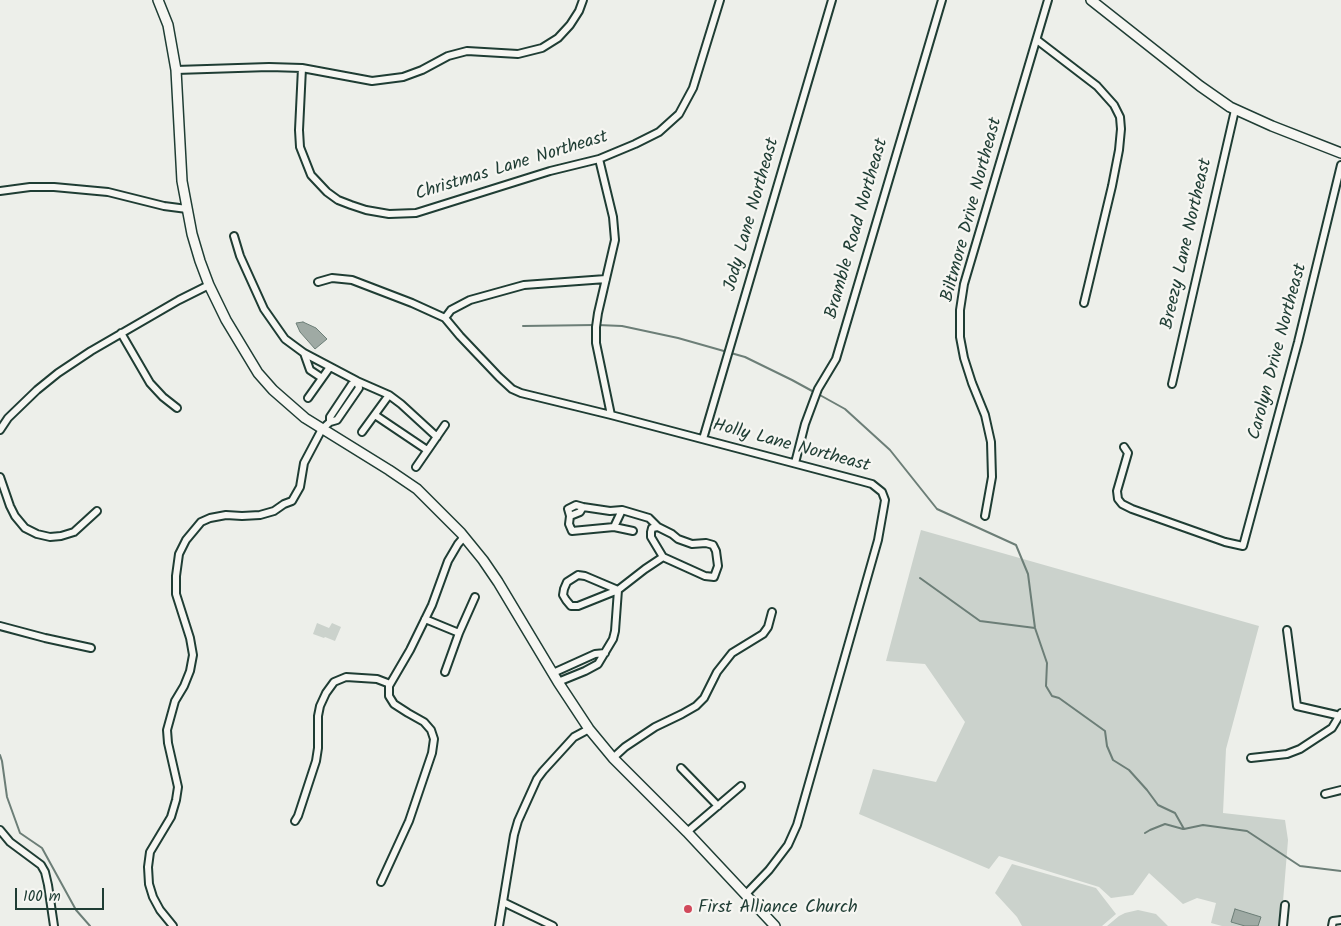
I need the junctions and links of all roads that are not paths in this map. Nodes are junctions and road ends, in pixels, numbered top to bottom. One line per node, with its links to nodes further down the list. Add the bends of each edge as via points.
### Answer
1 (158, 0): 10 (main road, via 168,25)
2 (583, 0): 9 (street, via 570,25 558,38 542,48 518,54 467,51 448,56 403,77 372,81)
3 (720, 0): 13 (street, Christmas Lane Northeast, via 693,88 679,114 659,132)
4 (832, 0): 42 (street, Jody Lane Northeast)
5 (942, 0): 45 (street, Bramble Road Northeast, via 836,359 817,393)
6 (1048, 0): 8 (street, Biltmore Drive Northeast)
7 (1092, 0): 11 (main road)
8 (1037, 40): 21 (street, via 1097,86 1120,117 1120,150); 50 (street, Biltmore Drive Northeast, via 968,270 960,310 964,358 985,415 991,442 992,477)
9 (302, 68): 10 (street); 13 (street, Christmas Lane Northeast, via 300,147 311,175 338,200 366,210 389,214 416,213)
10 (176, 70): 16 (main road, via 182,181)
11 (1235, 110): 12 (main road); 28 (street, Breezy Lane Northeast)
12 (1341, 153)
13 (599, 159): 18 (street, via 615,240)
14 (1341, 165): 43 (street, Carolyn Drive Northeast, via 1243,546 1122,504 1117,491 1128,453)
15 (0, 191): 16 (street, via 54,186 108,192)
16 (187, 209): 20 (main road)
17 (234, 236): 24 (street, via 264,309 286,339)
18 (606, 279): 22 (street, via 524,285 470,300 451,310); 35 (street, via 598,313 596,343)
19 (318, 282): 22 (street, via 332,278 352,280)
20 (209, 286): 23 (street, via 178,300); 38 (main road, via 258,373 287,403)
21 (1084, 303)
22 (445, 318): 35 (street, Holly Lane Northeast, via 512,389)
23 (121, 334): 33 (street, via 150,383); 39 (street, via 58,372 8,418)
24 (304, 353): 25 (street); 26 (street, via 310,370)
25 (330, 367): 26 (street); 27 (street)
26 (322, 378): 30 (street)
27 (357, 381): 29 (street); 31 (street); 32 (street, via 359,388)
28 (1172, 384)
29 (389, 395): 34 (street); 41 (street)
30 (308, 398)
31 (341, 400): 32 (street); 36 (street, via 330,416)
32 (348, 405): 36 (street, via 337,420)
33 (177, 408)
34 (375, 414): 40 (street); 44 (street)
35 (612, 415): 42 (street, Holly Lane Northeast)
36 (330, 422): 38 (street)
37 (446, 425): 41 (street)
38 (322, 429): 54 (main road, via 417,489); 87 (street, via 304,463 300,488 292,501 260,515 226,515 201,522 179,554 176,594 192,655 190,671 167,730 178,787 176,800 171,817 150,852 148,867 154,897)
39 (0, 430)
40 (362, 432)
41 (437, 437): 44 (street)
42 (703, 439): 45 (street, Holly Lane Northeast)
43 (1124, 447)
44 (427, 450): 46 (street)
45 (795, 463): 82 (street, Holly Lane Northeast, via 872,484 882,492 885,500 878,540 797,825 788,845)
46 (416, 467)
47 (0, 477): 49 (street, via 15,516 25,528 37,534 61,536 74,532)
48 (622, 510): 51 (street); 51 (street, via 610,511 576,504 568,509 572,531); 52 (street, via 649,518)
49 (97, 511)
50 (985, 516)
51 (614, 527): 53 (street)
52 (658, 527): 55 (street, via 652,528 651,537); 55 (street, via 692,544 713,545 718,566 714,576 705,576)
53 (633, 531)
54 (464, 537): 59 (street, via 448,561); 66 (main road, via 484,560)
55 (663, 557): 56 (street)
56 (618, 590): 56 (street, via 578,575 567,582 564,595 571,606 578,606); 64 (street, via 615,631)
57 (475, 597): 62 (street)
58 (772, 612): 71 (street, via 763,634 732,653 696,706 655,727)
59 (426, 619): 62 (street); 68 (street)
60 (0, 626): 63 (street)
61 (1287, 630): 69 (street, via 1297,706)
62 (459, 633): 65 (street)
63 (91, 648)
64 (605, 653): 66 (street); 67 (street, via 598,664)
65 (445, 672)
66 (552, 672): 67 (main road)
67 (558, 682): 70 (main road)
68 (390, 684): 78 (street, via 378,679 346,677 334,682 326,693 318,716 316,761); 81 (street, via 389,696 394,704 424,722 434,739 409,821)
69 (1340, 714): 72 (street, via 1332,728 1300,748 1287,754)
70 (589, 729): 71 (main road); 83 (street, via 574,737 537,779 518,821)
71 (613, 758): 80 (main road)
72 (1251, 758)
73 (681, 768): 77 (street)
74 (742, 786): 77 (street)
75 (1341, 790): 76 (street)
76 (1325, 794)
77 (718, 806): 80 (street)
78 (295, 821)
79 (0, 830): 86 (street, via 45,872)
80 (687, 832): 82 (main road)
81 (381, 882)
82 (746, 894): 90 (main road)
83 (503, 902): 88 (street); 89 (street)
84 (1285, 905): 91 (street)
85 (1341, 920): 92 (street, via 1333,921)
86 (54, 926)
87 (173, 926)
88 (499, 926)
89 (553, 926)
90 (775, 926)
91 (1283, 926)
92 (1332, 926)

